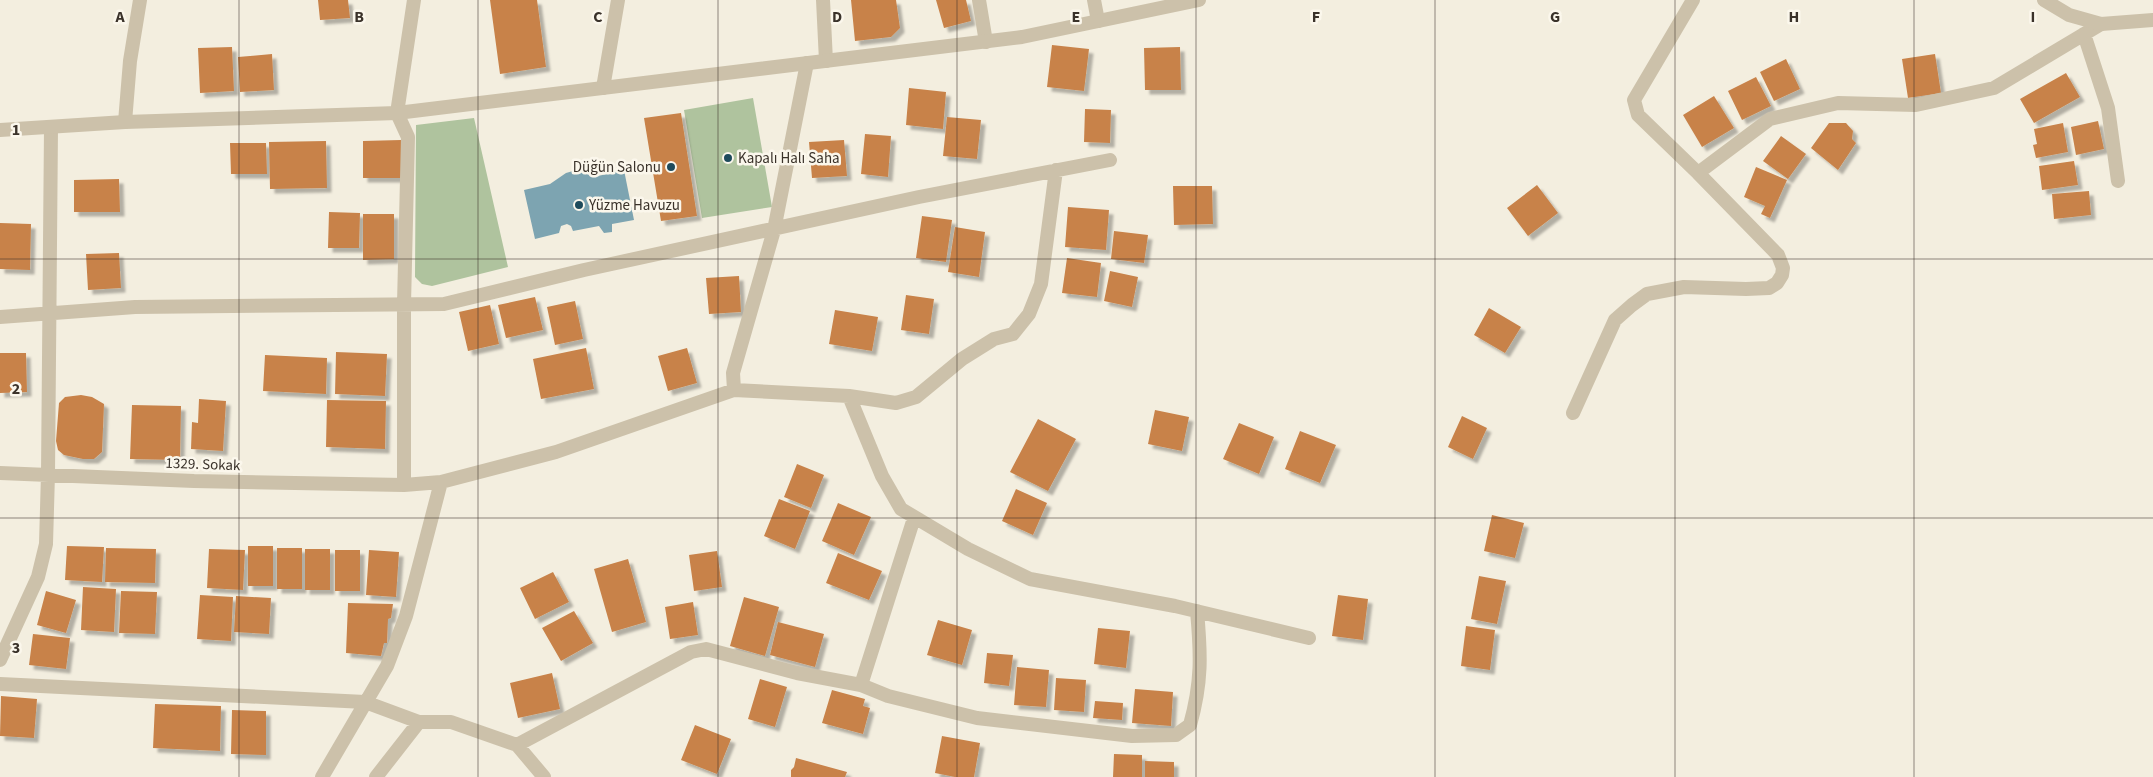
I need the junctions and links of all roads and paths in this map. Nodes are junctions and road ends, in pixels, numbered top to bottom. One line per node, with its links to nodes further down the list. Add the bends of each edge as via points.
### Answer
1 (140, 0): 19 (street)
2 (414, 0): 18 (street)
3 (618, 0): 17 (street)
4 (823, 0): 15 (street)
5 (979, 0): 14 (street)
6 (1094, 0): 11 (street)
7 (1199, 0): 11 (street)
8 (1693, 0): 24 (street, via 1634,100 1638,115)
9 (2044, 0): 12 (street, via 2068,15)
10 (2153, 20): 12 (street)
11 (1098, 21): 14 (street)
12 (2101, 24): 13 (street)
13 (2084, 34): 24 (street, via 1994,88 1916,105 1838,103 1770,119); 25 (street, via 2108,108)
14 (986, 42): 15 (street)
15 (826, 61): 16 (street)
16 (807, 63): 17 (street); 26 (street)
17 (603, 88): 18 (street)
18 (397, 113): 19 (street); 27 (street, via 408,137)
19 (125, 122): 20 (street)
20 (51, 128): 21 (street); 28 (street)
21 (0, 130)
22 (1110, 160): 23 (street)
23 (1056, 170): 26 (street); 31 (street, via 1041,284 1029,314 1013,334 994,340 962,359 916,397 896,403)
24 (1698, 173): 32 (street, via 1778,255 1782,275 1769,288 1684,287 1647,294 1615,320)
25 (2118, 181)
26 (774, 230): 27 (street, via 584,270 444,304); 30 (street, via 733,373)
27 (404, 304): 28 (street, via 136,307); 36 (street)
28 (49, 313): 29 (street); 34 (street)
29 (0, 317)
30 (734, 390): 31 (street); 35 (street, 1329. Sokak, via 556,452)
31 (849, 396): 37 (street, via 882,476 901,509)
32 (1574, 412)
33 (0, 473): 34 (street, 1329. Sokak)
34 (48, 474): 36 (street, 1329. Sokak); 40 (street, via 46,544 38,577)
35 (441, 482): 36 (street, 1329. Sokak); 43 (street, via 406,616 387,666)
36 (404, 485)
37 (914, 518): 38 (street, via 968,550 1030,579); 42 (street)
38 (1197, 611): 39 (street); 42 (street, via 1202,656 1198,700 1190,725 1176,735 1132,736 978,718 888,696)
39 (1309, 638)
40 (0, 660)
41 (0, 684): 43 (street)
42 (861, 685): 45 (street, via 797,673 706,649 691,652)
43 (365, 702): 44 (street); 46 (street)
44 (419, 722): 45 (street, via 451,722); 47 (street)
45 (517, 744): 48 (street)
46 (322, 777)
47 (376, 777)
48 (544, 777)

